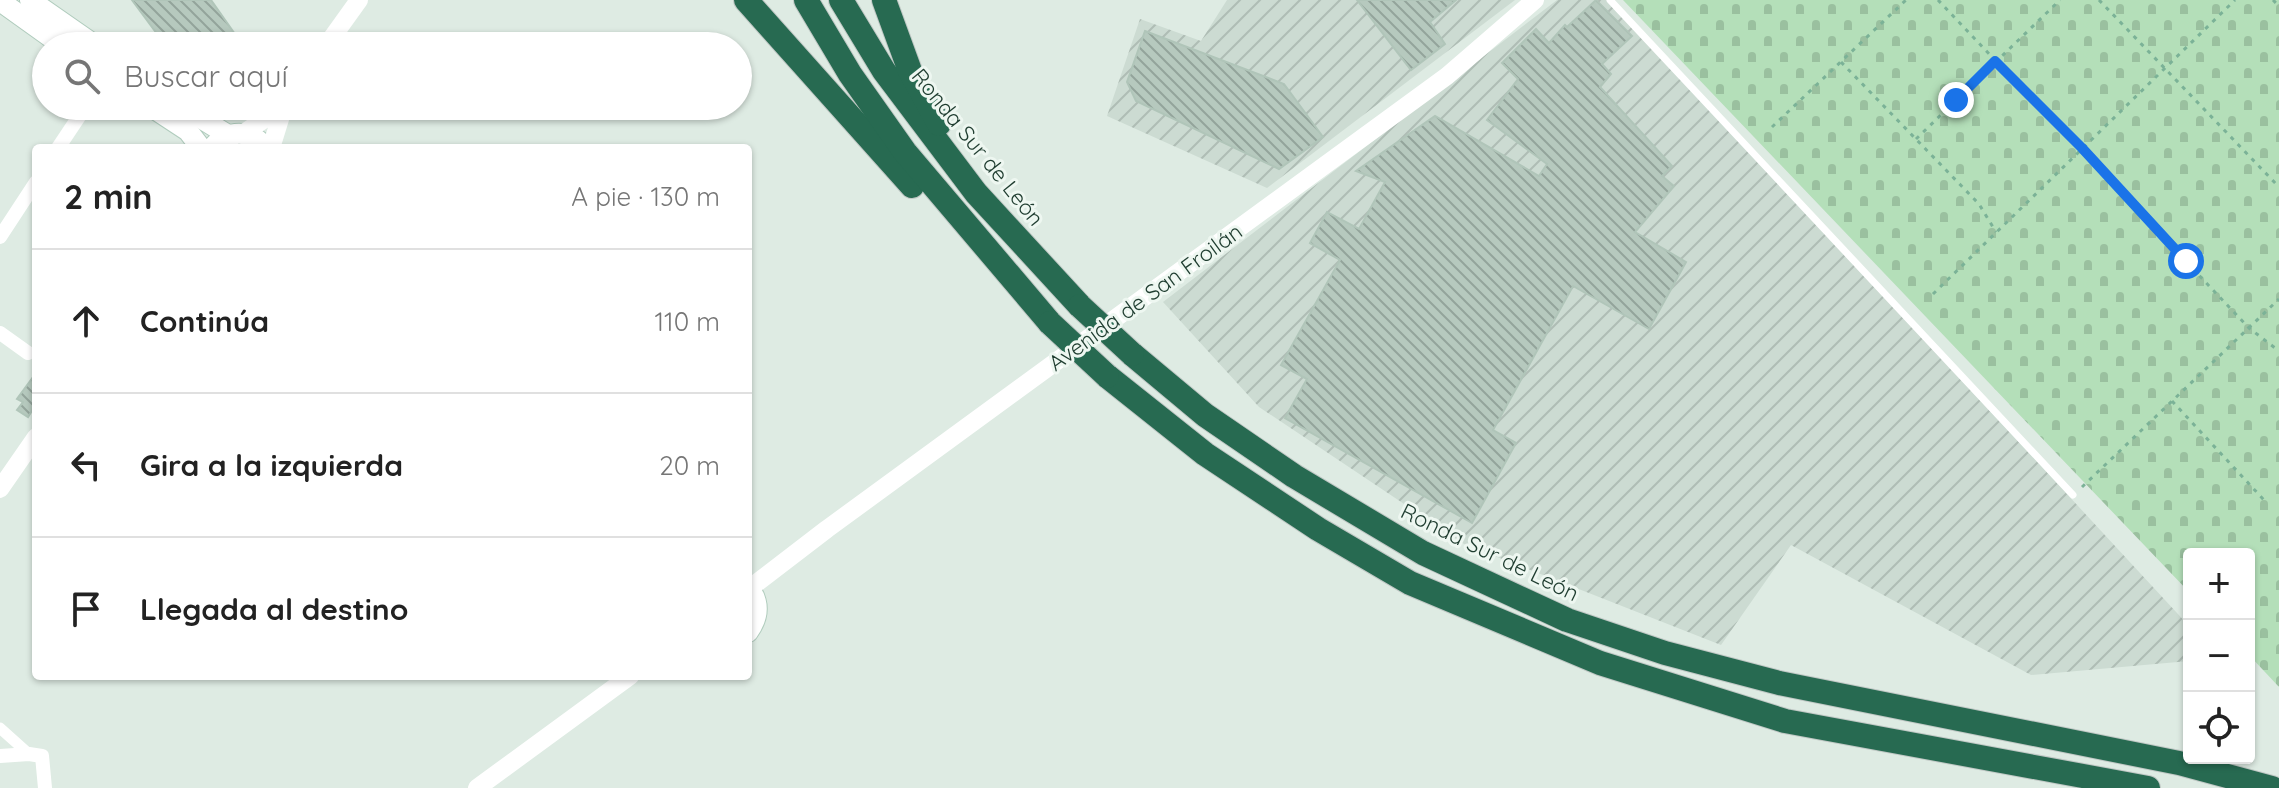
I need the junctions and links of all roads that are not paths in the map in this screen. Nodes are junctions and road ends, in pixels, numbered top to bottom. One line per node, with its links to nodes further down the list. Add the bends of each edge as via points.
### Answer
1 (30, 0): 11 (main road)
2 (359, 0): 12 (street)
3 (746, 0): 27 (highway, via 947,227)
4 (806, 0): 27 (highway, via 905,152)
5 (841, 0): 24 (highway, Ronda Sur de León, via 884,71)
6 (884, 0): 24 (highway, via 910,71)
7 (1535, 0): 33 (street, Avenida de San Froilán, via 1447,76)
8 (1610, 0): 32 (lane)
9 (0, 1): 10 (main road)
10 (43, 32)
11 (76, 32)
12 (336, 32)
13 (77, 120): 19 (street)
14 (171, 120): 20 (main road)
15 (208, 120): 18 (main road)
16 (260, 120): 18 (street)
17 (279, 120): 23 (street)
18 (236, 134): 21 (main road); 22 (main road)
19 (61, 144)
20 (198, 144)
21 (219, 144)
22 (264, 144)
23 (270, 144)
24 (976, 193): 43 (highway, Ronda Sur de León, bridge, via 1080,306 1205,415 1423,553 1567,620 1779,683 2179,763)
25 (31, 200): 26 (street)
26 (0, 237)
27 (1014, 283): 42 (highway, bridge, via 1107,376 1205,454 1410,583 1600,663 1785,721)
28 (0, 333): 29 (street)
29 (28, 353)
30 (32, 443): 31 (street)
31 (0, 489)
32 (2073, 495)
33 (752, 585)
34 (752, 594): 35 (main road, via 758,608)
35 (752, 626)
36 (625, 680): 41 (street)
37 (0, 728): 38 (street)
38 (35, 755): 39 (street); 40 (street)
39 (0, 756)
40 (45, 788)
41 (477, 788)
42 (2148, 788)
43 (2272, 788)

